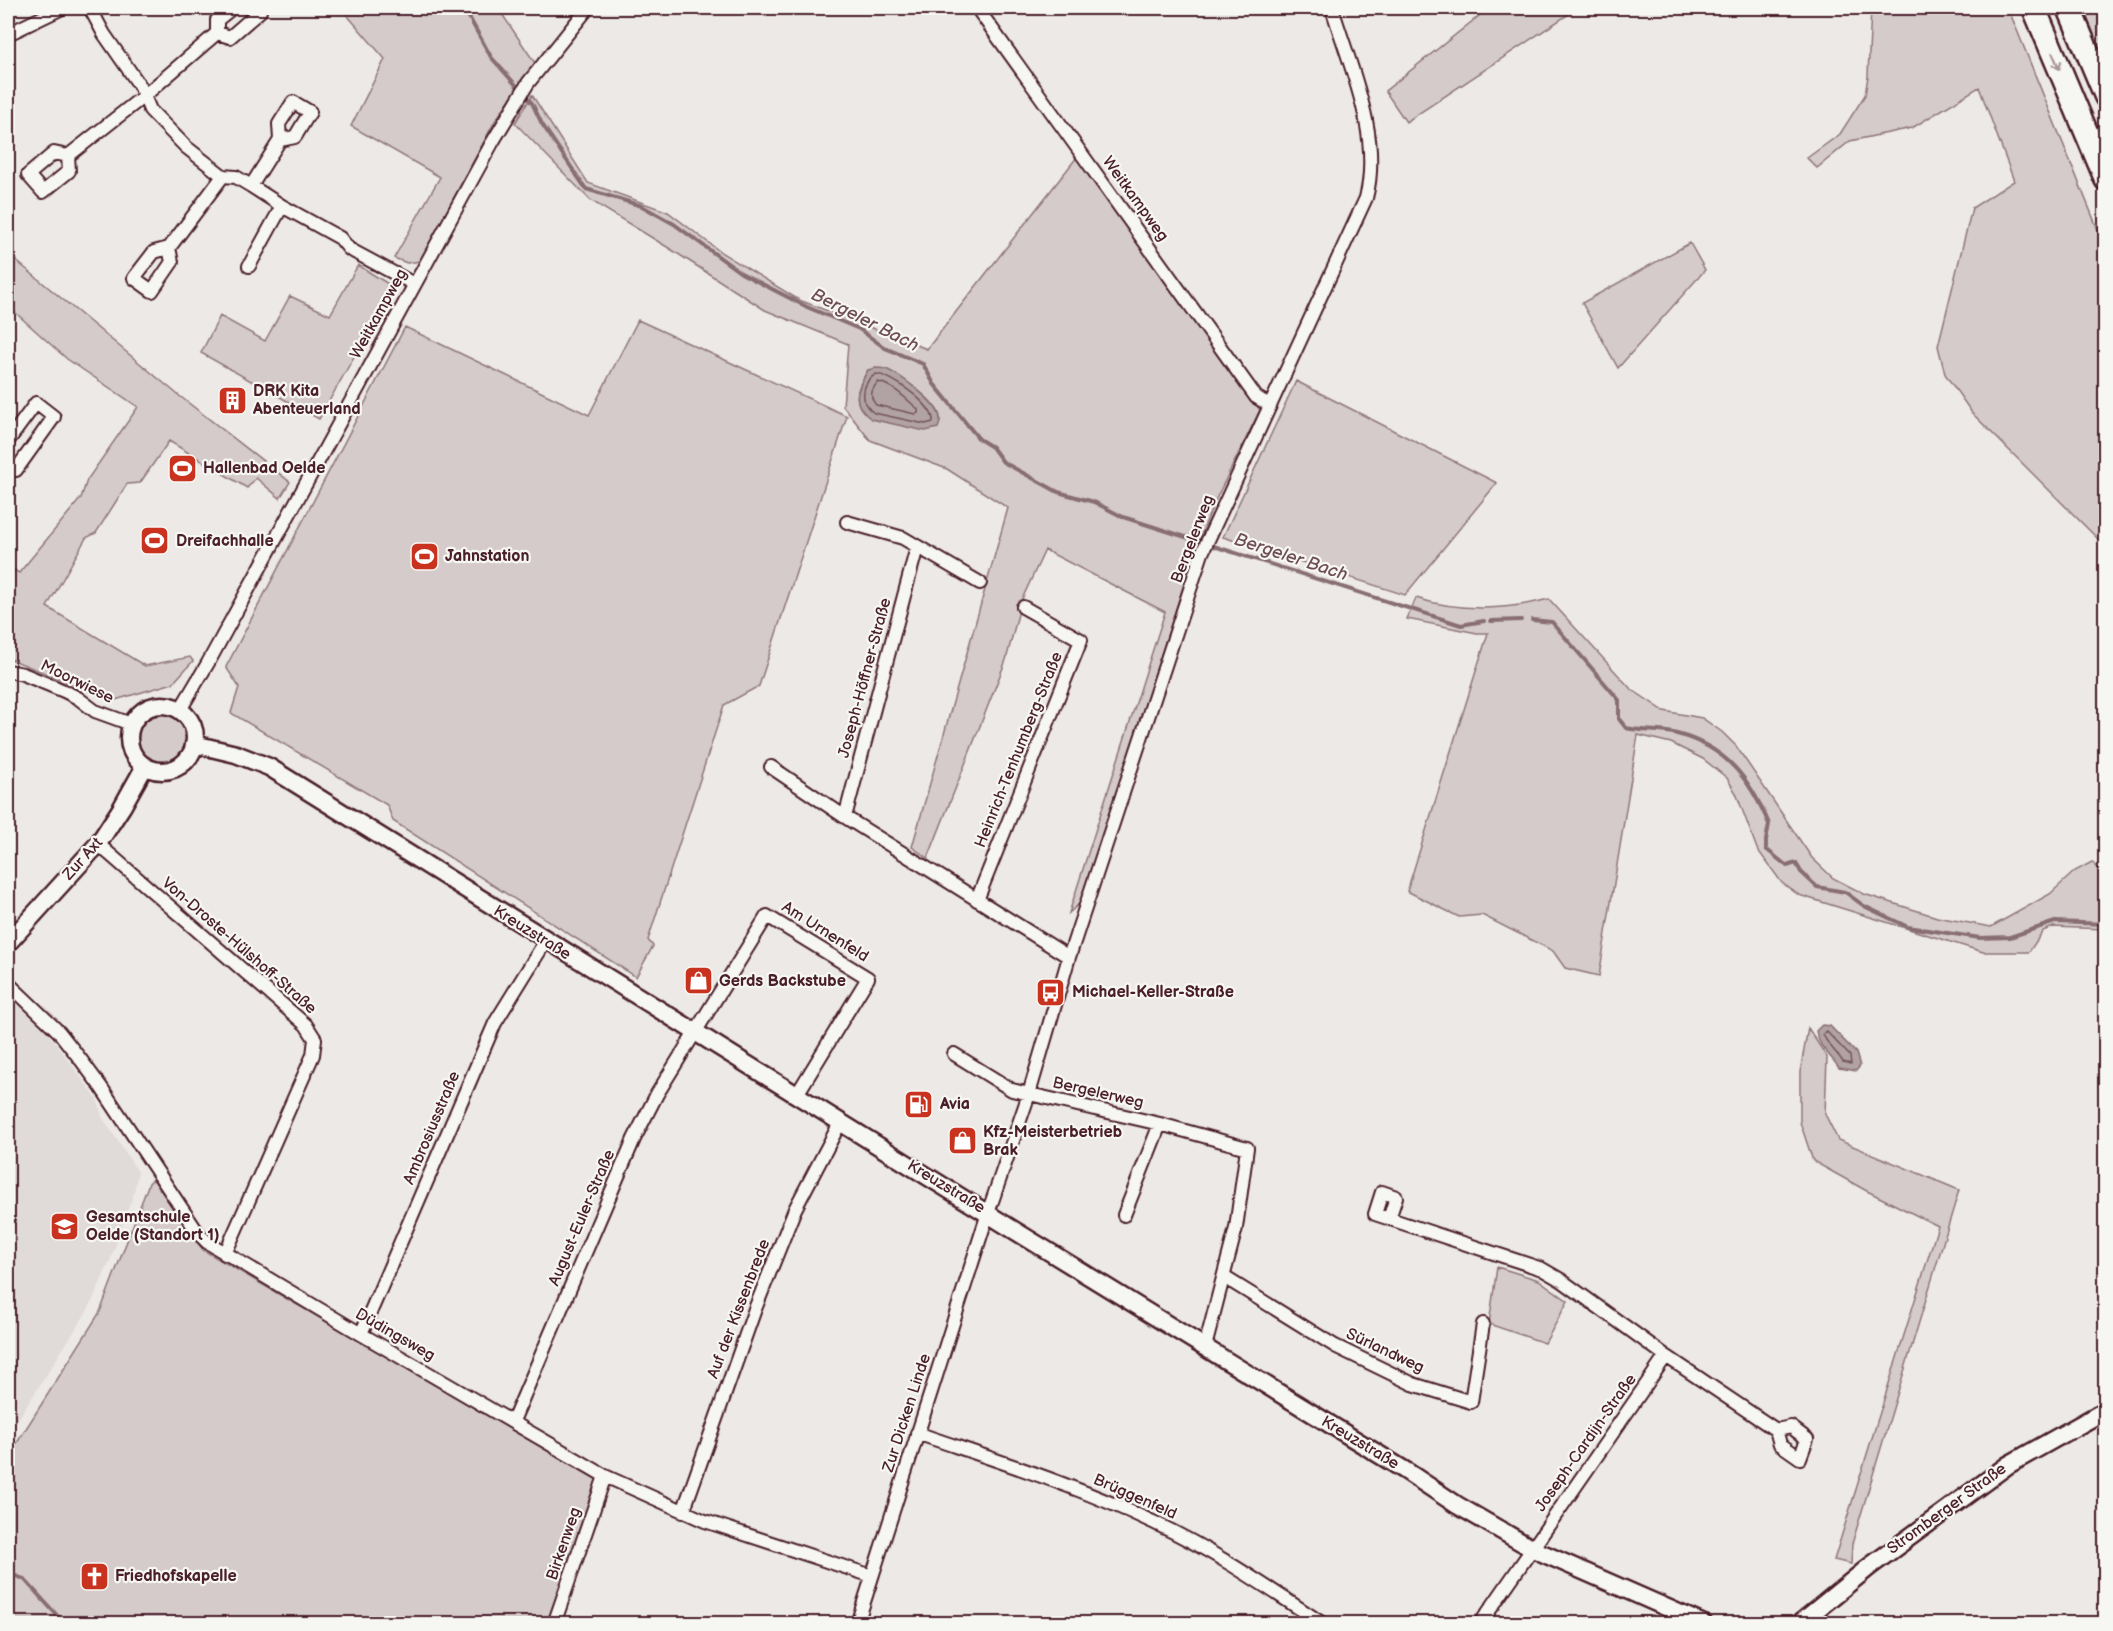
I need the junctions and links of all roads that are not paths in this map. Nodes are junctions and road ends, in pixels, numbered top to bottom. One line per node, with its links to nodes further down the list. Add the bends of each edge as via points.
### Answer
1 (62, 8): 11 (street)
2 (90, 8): 12 (street)
3 (232, 8): 10 (street, via 217,20)
4 (257, 8): 10 (street, via 260,11 230,37)
5 (588, 8): 22 (street, Weitkampweg, via 528,83)
6 (978, 8): 23 (street, Weitkampweg, via 1256,397)
7 (1332, 8): 23 (street, Bergelerweg, via 1361,100 1371,168 1368,190)
8 (2034, 8): 17 (highway, one-way to 17)
9 (2068, 8): 13 (highway)
10 (217, 33): 12 (street)
11 (8, 34)
12 (144, 96): 15 (street); 16 (street, via 150,110 186,147)
13 (2106, 96)
14 (280, 140): 18 (street)
15 (68, 156)
16 (223, 176): 18 (street, via 236,177); 20 (street)
17 (2106, 179)
18 (251, 186): 19 (street)
19 (282, 206): 21 (street); 22 (street)
20 (168, 248)
21 (249, 266)
22 (414, 284): 31 (street, Weitkampweg)
23 (1269, 405): 41 (street, Bergelerweg, via 1202,553)
24 (8, 441): 25 (street, via 36,403 54,417 16,470)
25 (8, 465)
26 (847, 522): 27 (street, via 903,538)
27 (917, 547): 28 (street); 36 (street, Joseph-Höffner-Straße)
28 (980, 583)
29 (1023, 607): 38 (street, Heinrich-Tenhumberg-Straße, via 1081,640)
30 (8, 671): 32 (street, Moorwiese, via 64,691 95,711)
31 (180, 710): 32 (street, via 158,704 137,715); 33 (street, via 192,725)
32 (131, 724): 34 (street, via 129,743 137,760)
33 (194, 744): 34 (street, via 187,759 173,769 163,771); 39 (street, Kreuzstraße, via 269,767)
34 (145, 766): 37 (street, Zur Axt)
35 (771, 767): 36 (street)
36 (845, 817): 38 (street)
37 (98, 844): 40 (street, Zur Axt); 52 (street, Von-Droste-Hülshoff-Straße, via 306,1025 315,1039 313,1055)
38 (977, 900): 41 (street)
39 (545, 942): 43 (street, Kreuzstraße); 55 (street, Ambrosiusstraße, via 495,1023)
40 (8, 943)
41 (1069, 957): 45 (street, Bergelerweg)
42 (8, 983): 52 (street, Düdingsweg, via 59,1032 101,1087 198,1233)
43 (693, 1034): 46 (street, Kreuzstraße); 46 (street, Am Urnenfeld, via 767,916 868,978); 59 (street, August-Euler-Straße, via 634,1139)
44 (954, 1054): 45 (street, Bergelerweg, via 1012,1089)
45 (1029, 1094): 48 (street, Bergelerweg); 49 (street, Bergelerweg)
46 (796, 1095): 47 (street, Kreuzstraße)
47 (840, 1123): 49 (street, Kreuzstraße); 63 (street, Auf der Kissenbrede, via 795,1209 754,1310)
48 (1160, 1124): 50 (street, Bergelerweg); 53 (street, Bergelerweg, via 1247,1148 1236,1228)
49 (988, 1213): 56 (street, Kreuzstraße); 61 (street, Zur Dicken Linde)
50 (1124, 1215)
51 (1389, 1219): 57 (street, via 1542,1269)
52 (225, 1254): 55 (street, Düdingsweg)
53 (1224, 1277): 54 (street, Sürlandweg, via 1335,1346 1413,1384 1470,1402); 56 (street)
54 (1483, 1324)
55 (361, 1334): 59 (street, Düdingsweg)
56 (1205, 1347): 64 (street, Kreuzstraße)
57 (1666, 1356): 60 (street); 64 (street, Joseph-Cardijn-Straße)
58 (2106, 1410): 71 (street, Stromberger Straße, via 2008,1465)
59 (513, 1421): 62 (street, Düdingsweg)
60 (1776, 1430)
61 (917, 1433): 65 (street, Zur Dicken Linde); 68 (street, Brüggenfeld, via 1041,1475 1156,1524 1218,1556)
62 (605, 1476): 63 (street, Düdingsweg); 66 (street, Birkenweg)
63 (683, 1512): 65 (street, Düdingsweg)
64 (1533, 1549): 69 (street, Joseph-Cardijn-Straße); 70 (street, Kreuzstraße)
65 (872, 1576): 67 (street, Zur Dicken Linde)
66 (554, 1623)
67 (858, 1623)
68 (1323, 1623)
69 (1480, 1623)
70 (1704, 1623)
71 (1799, 1623)

